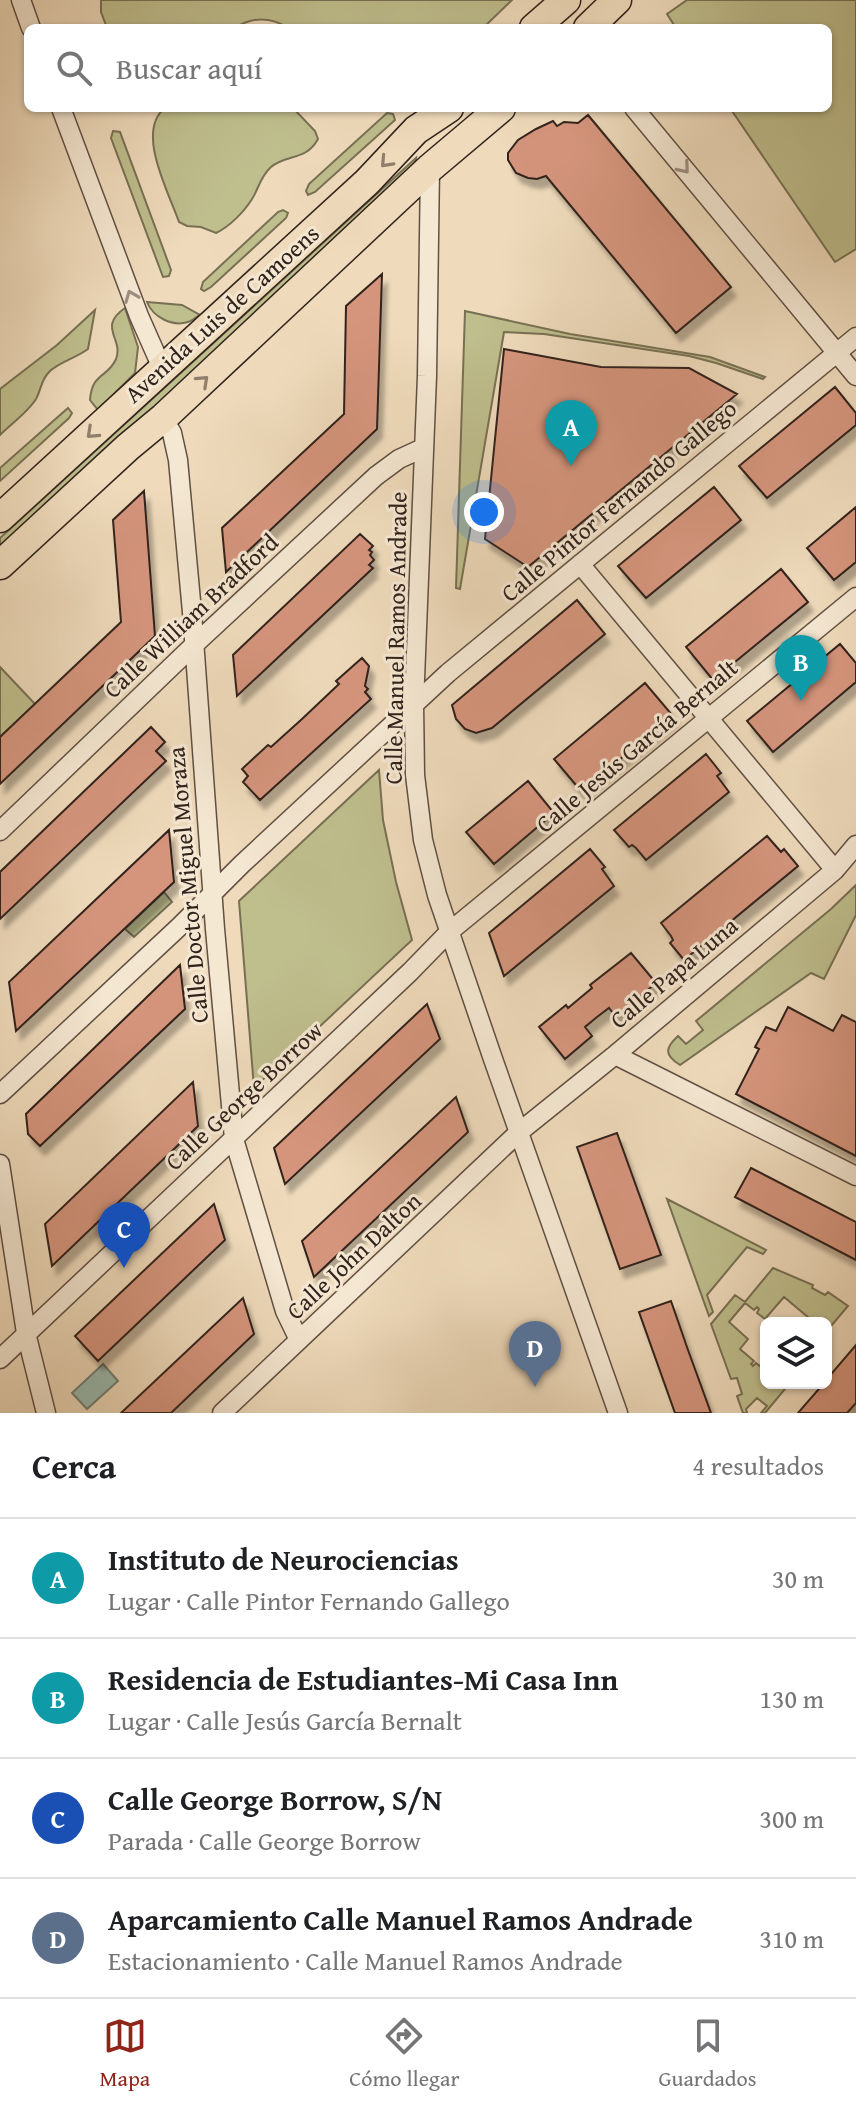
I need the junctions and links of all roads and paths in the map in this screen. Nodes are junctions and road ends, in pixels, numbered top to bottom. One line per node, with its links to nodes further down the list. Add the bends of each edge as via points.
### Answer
1 (21, 0): 4 (street)
2 (566, 0): 5 (main road)
3 (617, 0): 6 (main road)
4 (30, 24)
5 (539, 24)
6 (592, 24)
7 (62, 112): 15 (street, one-way to 7)
8 (444, 112): 15 (main road, Avenida Luis de Camoens, one-way to 15, via 416,130 367,182)
9 (446, 112): 12 (main road, Avenida Luis de Camoens, via 429,150)
10 (496, 112): 12 (main road, Avenida Luis de Camoens)
11 (637, 112): 14 (street, one-way to 14)
12 (430, 168): 17 (main road, Avenida Luis de Camoens, one-way to 12); 18 (street, Calle Manuel Ramos Andrade)
13 (856, 337): 14 (street, Calle Pintor Fernando Gallego)
14 (837, 353): 16 (street); 20 (street, Calle Pintor Fernando Gallego)
15 (162, 368): 19 (main road, Avenida Luis de Camoens, one-way to 19)
16 (856, 376)
17 (163, 418): 21 (main road, Avenida Luis de Camoens); 23 (street, Calle Doctor Miguel Moraza, via 177,450)
18 (423, 448): 23 (street, Calle William Bradford, via 381,471); 24 (street, Calle Manuel Ramos Andrade)
19 (0, 518)
20 (580, 564): 24 (street, Calle Pintor Fernando Gallego); 25 (street)
21 (0, 565)
22 (856, 597): 25 (street, Calle Jesús García Bernalt)
23 (194, 645): 26 (street, Calle William Bradford); 29 (street, Calle Doctor Miguel Moraza)
24 (414, 704): 29 (street, Calle Pintor Fernando Gallego); 30 (street, Calle Manuel Ramos Andrade, via 423,840)
25 (708, 719): 28 (street); 30 (street, Calle Jesús García Bernalt)
26 (0, 831)
27 (856, 845): 28 (street, Calle Papa Luna)
28 (835, 870): 31 (street, Calle Papa Luna)
29 (212, 893): 32 (street, Calle Pintor Fernando Gallego); 34 (street, Calle Doctor Miguel Moraza)
30 (449, 932): 33 (street, Calle Manuel Ramos Andrade); 34 (street, Calle George Borrow)
31 (615, 1055): 33 (street, Calle Papa Luna); 36 (street)
32 (0, 1094)
33 (518, 1133): 38 (street, Calle John Dalton); 42 (street, Calle Manuel Ramos Andrade)
34 (234, 1139): 37 (street, Calle George Borrow); 38 (street, Calle Doctor Miguel Moraza, via 285,1311)
35 (0, 1164): 37 (street)
36 (856, 1176)
37 (26, 1333): 39 (street, Calle George Borrow); 40 (street)
38 (299, 1340): 41 (street, Calle John Dalton)
39 (0, 1359)
40 (46, 1413)
41 (222, 1413)
42 (618, 1413)

